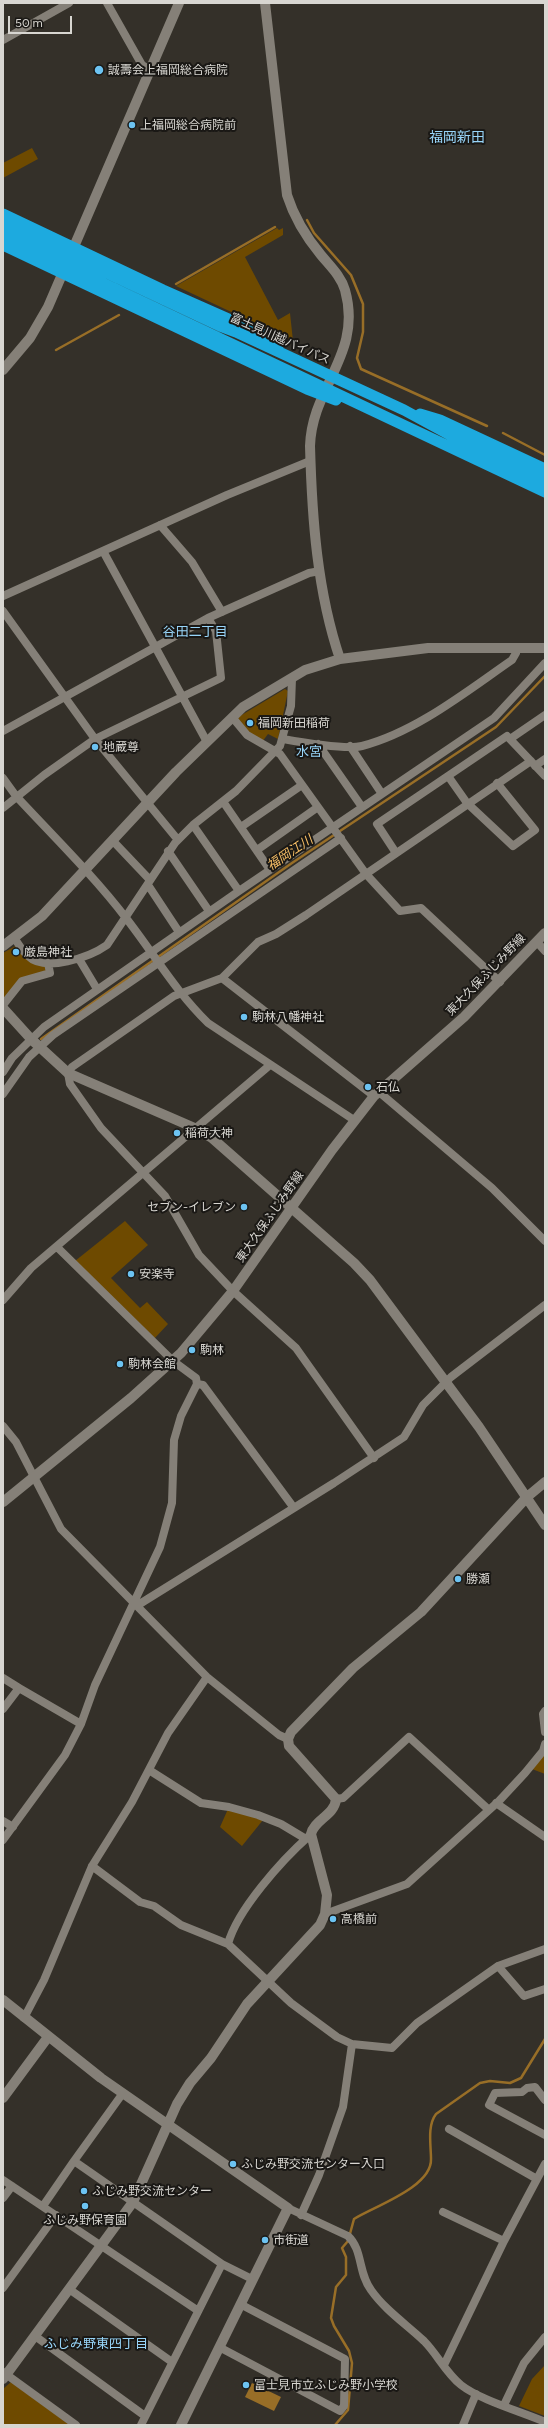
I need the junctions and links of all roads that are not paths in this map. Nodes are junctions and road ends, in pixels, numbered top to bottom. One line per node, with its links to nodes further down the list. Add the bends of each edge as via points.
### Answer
1 (69, 3): 5 (street)
2 (107, 3): 6 (street, via 142,65)
3 (179, 3): 6 (street)
4 (265, 3): 16 (street, via 287,195 299,224 341,281 347,299 347,342)
5 (3, 40)
6 (150, 70): 11 (street)
7 (3, 214): 11 (highway)
8 (3, 224): 13 (highway, 富士見川越バイパス)
9 (3, 236): 13 (highway, 富士見川越バイパス)
10 (3, 246): 12 (highway)
11 (74, 248): 12 (street); 14 (highway, via 267,336)
12 (62, 274): 15 (street, via 40,323 22,350); 17 (highway, via 306,389)
13 (180, 313): 14 (highway, 富士見川越バイパス); 17 (highway, 富士見川越バイパス)
14 (281, 353): 16 (highway, 富士見川越バイパス)
15 (3, 370)
16 (332, 376): 17 (street); 18 (highway, 富士見川越バイパス)
17 (325, 391): 19 (street, via 310,432); 22 (highway, via 391,426 409,428)
18 (404, 410): 20 (highway, via 440,420); 21 (highway, 富士見川越バイパス)
19 (310, 461): 23 (street); 25 (street)
20 (545, 469)
21 (545, 480)
22 (545, 492)
23 (160, 525): 24 (street); 28 (street, via 192,562)
24 (103, 551): 26 (street); 30 (street)
25 (320, 571): 28 (street, via 309,573); 33 (street, via 327,619)
26 (3, 596)
27 (3, 611): 36 (street)
28 (222, 612): 29 (street)
29 (208, 618): 30 (street); 37 (street, via 216,631 221,678)
30 (155, 647): 36 (street); 37 (street)
31 (517, 647): 32 (street); 33 (street, via 428,648); 46 (street, via 512,660 440,711 384,737 360,746)
32 (545, 648)
33 (340, 659): 35 (street, via 310,668)
34 (545, 663): 55 (street, via 494,718)
35 (292, 678): 39 (street, via 242,707); 42 (street, via 291,706)
36 (64, 696): 40 (street); 41 (street)
37 (182, 697): 41 (street); 44 (street)
38 (545, 715): 43 (street)
39 (232, 717): 44 (street); 47 (street, via 247,735)
40 (3, 731)
41 (95, 739): 56 (street); 57 (street)
42 (283, 739): 45 (street); 47 (street)
43 (510, 739): 49 (street); 50 (street, via 507,736)
44 (207, 742): 57 (street)
45 (318, 744): 46 (street); 61 (street)
46 (350, 746): 55 (street)
47 (276, 751): 54 (street); 58 (street)
48 (545, 759): 49 (street)
49 (533, 763): 51 (street); 53 (street)
50 (448, 776): 59 (street); 70 (street, via 377,824)
51 (545, 776)
52 (3, 778): 56 (street)
53 (497, 783): 59 (street); 59 (street, via 536,830 513,846)
54 (302, 785): 60 (street); 64 (street)
55 (382, 794): 61 (street)
56 (16, 796): 62 (street); 72 (street)
57 (148, 803): 66 (street); 67 (street)
58 (224, 803): 63 (street); 64 (street)
59 (467, 803): 70 (street)
60 (318, 807): 65 (street); 68 (street)
61 (362, 807): 65 (street)
62 (3, 808)
63 (193, 825): 66 (street); 75 (street)
64 (241, 827): 68 (street)
65 (337, 833): 71 (street); 73 (street); 87 (street)
66 (178, 840): 69 (street)
67 (114, 841): 72 (street); 74 (street)
68 (257, 850): 71 (street)
69 (168, 851): 74 (street); 76 (street)
70 (396, 853): 73 (street)
71 (270, 870): 75 (street)
72 (84, 872): 77 (street); 80 (street, via 35,923)
73 (366, 874): 88 (street, via 276,934 258,942); 89 (street, via 400,911 421,908)
74 (149, 882): 77 (street); 78 (street)
75 (239, 891): 76 (street)
76 (209, 911): 78 (street)
77 (125, 917): 84 (street); 85 (street, via 107,945)
78 (179, 932): 84 (street)
79 (545, 933): 81 (street, 東大久保ふじみ野線)
80 (14, 938): 82 (street); 86 (street, via 28,957 37,962)
81 (537, 942): 83 (street); 89 (street, 東大久保ふじみ野線)
82 (3, 946)
83 (545, 950)
84 (150, 952): 87 (street); 90 (street)
85 (79, 959): 86 (street); 90 (street)
86 (48, 963): 92 (street, via 50,973 22,981)
87 (158, 963): 91 (street); 95 (street)
88 (222, 978): 91 (street); 101 (street)
89 (500, 982): 101 (street, 東大久保ふじみ野線, via 444,1036)
90 (97, 989): 94 (street)
91 (180, 993): 97 (street, via 208,1023); 99 (street, via 72,1067)
92 (3, 1005)
93 (3, 1008): 94 (street)
94 (30, 1039): 95 (street); 96 (street)
95 (39, 1047): 99 (street); 100 (street, via 15,1075)
96 (6, 1062): 98 (street)
97 (270, 1065): 102 (street); 103 (street)
98 (3, 1072)
99 (68, 1073): 103 (street); 104 (street, via 70,1084 101,1128)
100 (3, 1094)
101 (376, 1094): 102 (street, 東大久保ふじみ野線); 106 (street, via 492,1188)
102 (354, 1120): 105 (street, 東大久保ふじみ野線)
103 (197, 1129): 104 (street); 105 (street, via 224,1148)
104 (143, 1174): 107 (street); 108 (street, via 165,1196 199,1256)
105 (292, 1209): 108 (street, 東大久保ふじみ野線); 112 (street, via 370,1280)
106 (545, 1241)
107 (57, 1247): 109 (street, via 31,1268); 111 (street)
108 (233, 1292): 111 (street, 東大久保ふじみ野線); 115 (street, via 296,1348)
109 (3, 1300)
110 (545, 1305): 112 (street, via 471,1361)
111 (173, 1361): 113 (street, via 196,1378); 116 (street, 東大久保ふじみ野線)
112 (447, 1383): 115 (street, via 423,1405 404,1437); 118 (street)
113 (197, 1384): 120 (street, via 203,1385); 122 (street, via 181,1416 174,1440 172,1503 167,1528)
114 (3, 1426): 116 (street, via 16,1442)
115 (374, 1458): 120 (street)
116 (33, 1477): 119 (street, 東大久保ふじみ野線); 122 (street, via 61,1529)
117 (545, 1482): 118 (street)
118 (527, 1497): 121 (street); 130 (street, via 421,1612 353,1668 291,1732)
119 (3, 1502)
120 (294, 1508): 122 (street)
121 (545, 1525)
122 (136, 1604): 123 (street); 128 (street, via 95,1684)
123 (207, 1677): 130 (street); 132 (street, via 168,1732)
124 (3, 1678): 125 (street)
125 (19, 1688): 126 (street); 128 (street)
126 (3, 1709)
127 (545, 1711): 129 (street)
128 (81, 1724): 137 (street, via 65,1755)
129 (545, 1732)
130 (288, 1739): 133 (street, via 294,1753)
131 (545, 1744): 134 (street, via 543,1751 525,1773)
132 (149, 1770): 138 (street, via 201,1803 258,1815); 141 (street)
133 (336, 1800): 135 (street, via 343,1798 408,1737); 138 (street, via 334,1807 313,1829)
134 (496, 1803): 135 (street); 139 (street)
135 (489, 1810): 142 (street, via 407,1884)
136 (3, 1821): 137 (street)
137 (13, 1828): 140 (street)
138 (309, 1837): 142 (street, via 327,1888); 143 (street, via 245,1907 231,1932)
139 (545, 1837)
140 (3, 1840)
141 (92, 1866): 143 (street, via 140,1902 154,1906 181,1925); 149 (street, via 44,1980)
142 (325, 1914): 146 (street, via 317,1929)
143 (228, 1944): 146 (street)
144 (545, 1949): 145 (street)
145 (498, 1966): 147 (street, via 524,1996); 151 (street, via 417,2023 392,2048)
146 (266, 1981): 151 (street, via 305,2014 337,2037); 156 (street, via 247,2004 215,2053 182,2094)
147 (545, 1989)
148 (3, 2000): 149 (street)
149 (24, 2018): 150 (street)
150 (48, 2038): 152 (street); 153 (street)
151 (352, 2044): 169 (street, via 343,2108 320,2176)
152 (6, 2088): 154 (street)
153 (123, 2093): 156 (street); 159 (street)
154 (3, 2098)
155 (545, 2100): 158 (street, via 535,2087 522,2092 495,2093 490,2105)
156 (168, 2124): 165 (street); 167 (street)
157 (449, 2130): 161 (street)
158 (545, 2136)
159 (74, 2161): 165 (street); 166 (street)
160 (545, 2164): 161 (street)
161 (537, 2179): 171 (street)
162 (3, 2180): 163 (street)
163 (12, 2186): 164 (street); 166 (street)
164 (3, 2198)
165 (132, 2202): 172 (street); 173 (street)
166 (42, 2206): 170 (street)
167 (288, 2208): 169 (street); 174 (street)
168 (443, 2212): 171 (street)
169 (300, 2214): 183 (street, via 348,2236 356,2243 362,2276 371,2291 395,2317 424,2341)
170 (56, 2215): 172 (street); 175 (street)
171 (504, 2241): 183 (street)
172 (101, 2246): 176 (street); 178 (street)
173 (222, 2264): 174 (street); 178 (street)
174 (252, 2279): 177 (street)
175 (3, 2288)
176 (69, 2289): 179 (street); 182 (street)
177 (240, 2304): 181 (street); 181 (street, via 345,2359 344,2406 340,2411)
178 (197, 2310): 182 (street)
179 (35, 2336): 184 (street); 187 (street)
180 (545, 2337): 186 (street, via 524,2363)
181 (219, 2347): 191 (street)
182 (172, 2362): 187 (street)
183 (444, 2365): 185 (street, via 462,2386)
184 (4, 2375): 189 (street)
185 (476, 2394): 186 (street); 192 (street)
186 (504, 2405): 188 (street)
187 (145, 2416): 190 (street)
188 (545, 2422)
189 (76, 2425)
190 (140, 2425)
191 (181, 2425)
192 (462, 2425)

